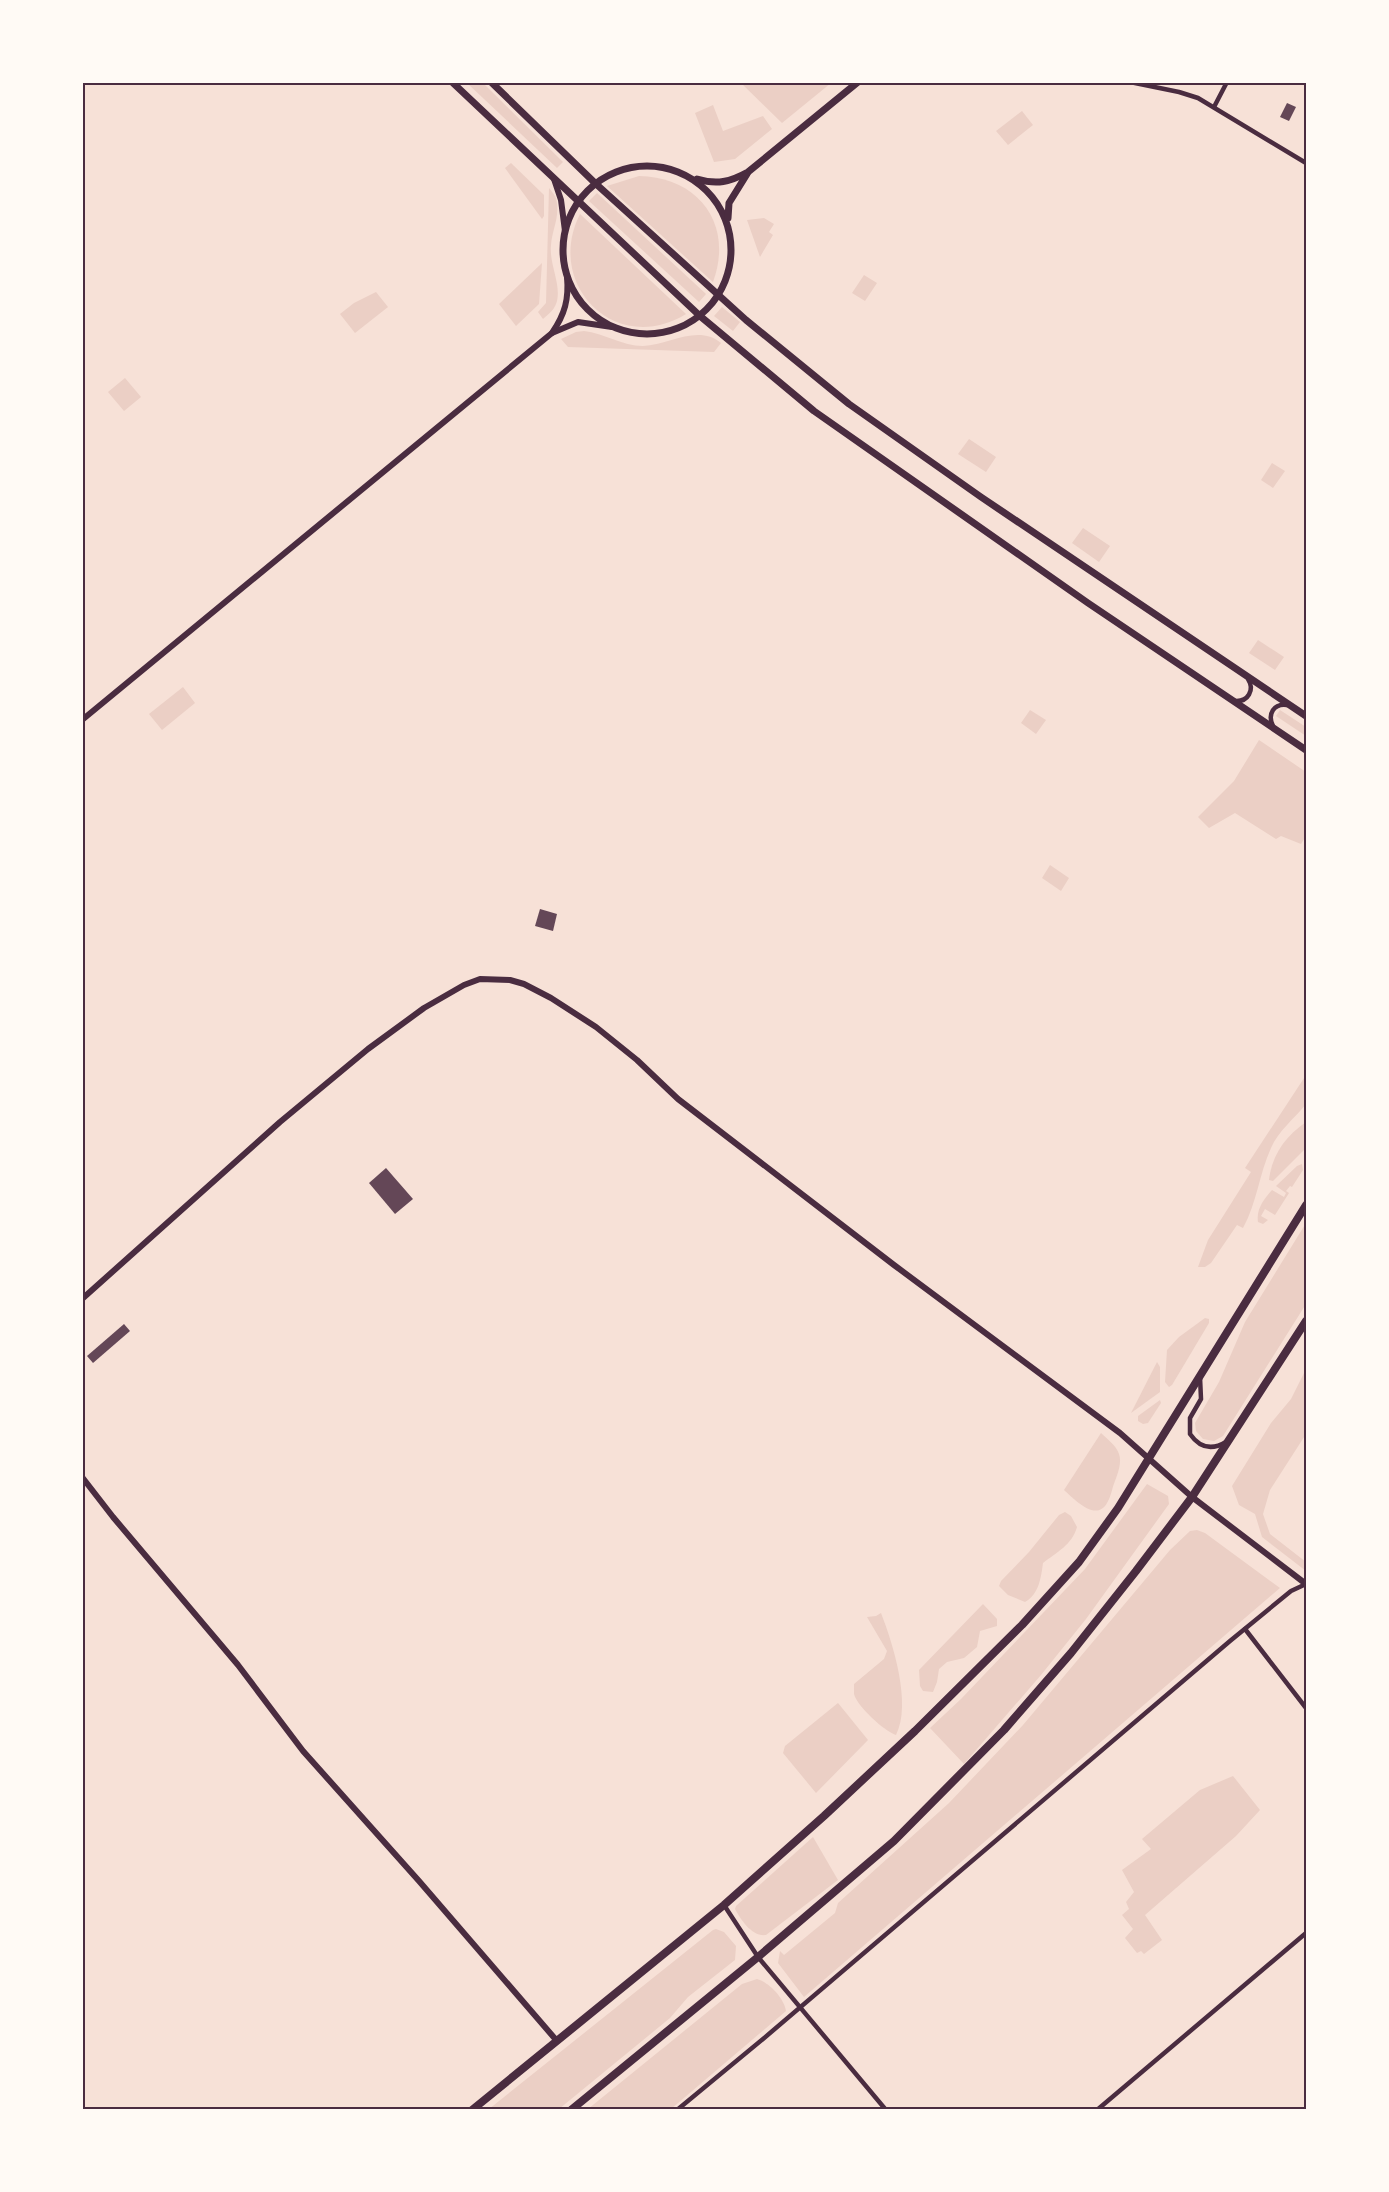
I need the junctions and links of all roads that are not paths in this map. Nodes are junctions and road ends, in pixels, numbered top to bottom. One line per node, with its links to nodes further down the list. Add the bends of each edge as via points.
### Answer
1 (452, 82): 10 (main road)
2 (490, 82): 11 (main road)
3 (858, 82): 8 (main road)
4 (1130, 82): 6 (street, via 1179,92)
5 (1227, 82): 6 (street)
6 (1215, 107): 7 (street)
7 (1306, 164)
8 (748, 172): 9 (main road, via 719,183); 13 (main road, via 729,203)
9 (688, 176): 11 (main road, via 660,166 637,166); 13 (main road, via 710,193)
10 (553, 178): 12 (main road); 14 (street)
11 (595, 183): 12 (main road); 16 (main road)
12 (578, 202): 14 (main road); 17 (main road)
13 (729, 228): 16 (main road, via 731,257)
14 (565, 231): 15 (main road, via 563,254)
15 (567, 276): 18 (main road, via 585,306); 19 (street, via 565,310)
16 (718, 295): 17 (main road); 20 (main road, via 864,415)
17 (700, 316): 18 (main road, via 680,328 657,334); 21 (main road, via 814,411)
18 (612, 327): 19 (street, via 578,322)
19 (552, 333): 24 (street)
20 (1247, 677): 21 (street, via 1251,684 1249,695 1240,701); 22 (main road)
21 (1233, 700): 25 (main road)
22 (1290, 705): 23 (main road); 25 (street, via 1272,710 1270,719)
23 (1306, 716)
24 (82, 720)
25 (1275, 728): 26 (main road)
26 (1306, 750)
27 (1306, 1205): 30 (main road)
28 (82, 1299): 32 (street, via 368,1049 424,1008 464,986 480,979 510,980 551,998 596,1027 678,1099)
29 (1306, 1321): 31 (main road)
30 (1200, 1377): 31 (street, via 1201,1399 1190,1418 1190,1434 1199,1444 1212,1448); 32 (main road)
31 (1231, 1439): 34 (main road)
32 (1149, 1457): 34 (street); 38 (main road, via 1102,1532 1022,1625 915,1731)
33 (82, 1478): 42 (street, via 238,1665 303,1751)
34 (1192, 1497): 35 (street); 40 (main road, via 1076,1647 1005,1730 894,1841)
35 (1306, 1584): 36 (street, via 1291,1591)
36 (1245, 1629): 37 (street); 41 (street)
37 (1306, 1708)
38 (724, 1905): 40 (street); 42 (main road)
39 (1306, 1933): 47 (street)
40 (758, 1957): 41 (street); 44 (main road)
41 (800, 2008): 45 (street); 46 (street)
42 (557, 2041): 43 (main road)
43 (472, 2109)
44 (571, 2109)
45 (677, 2109)
46 (886, 2109)
47 (1097, 2109)

